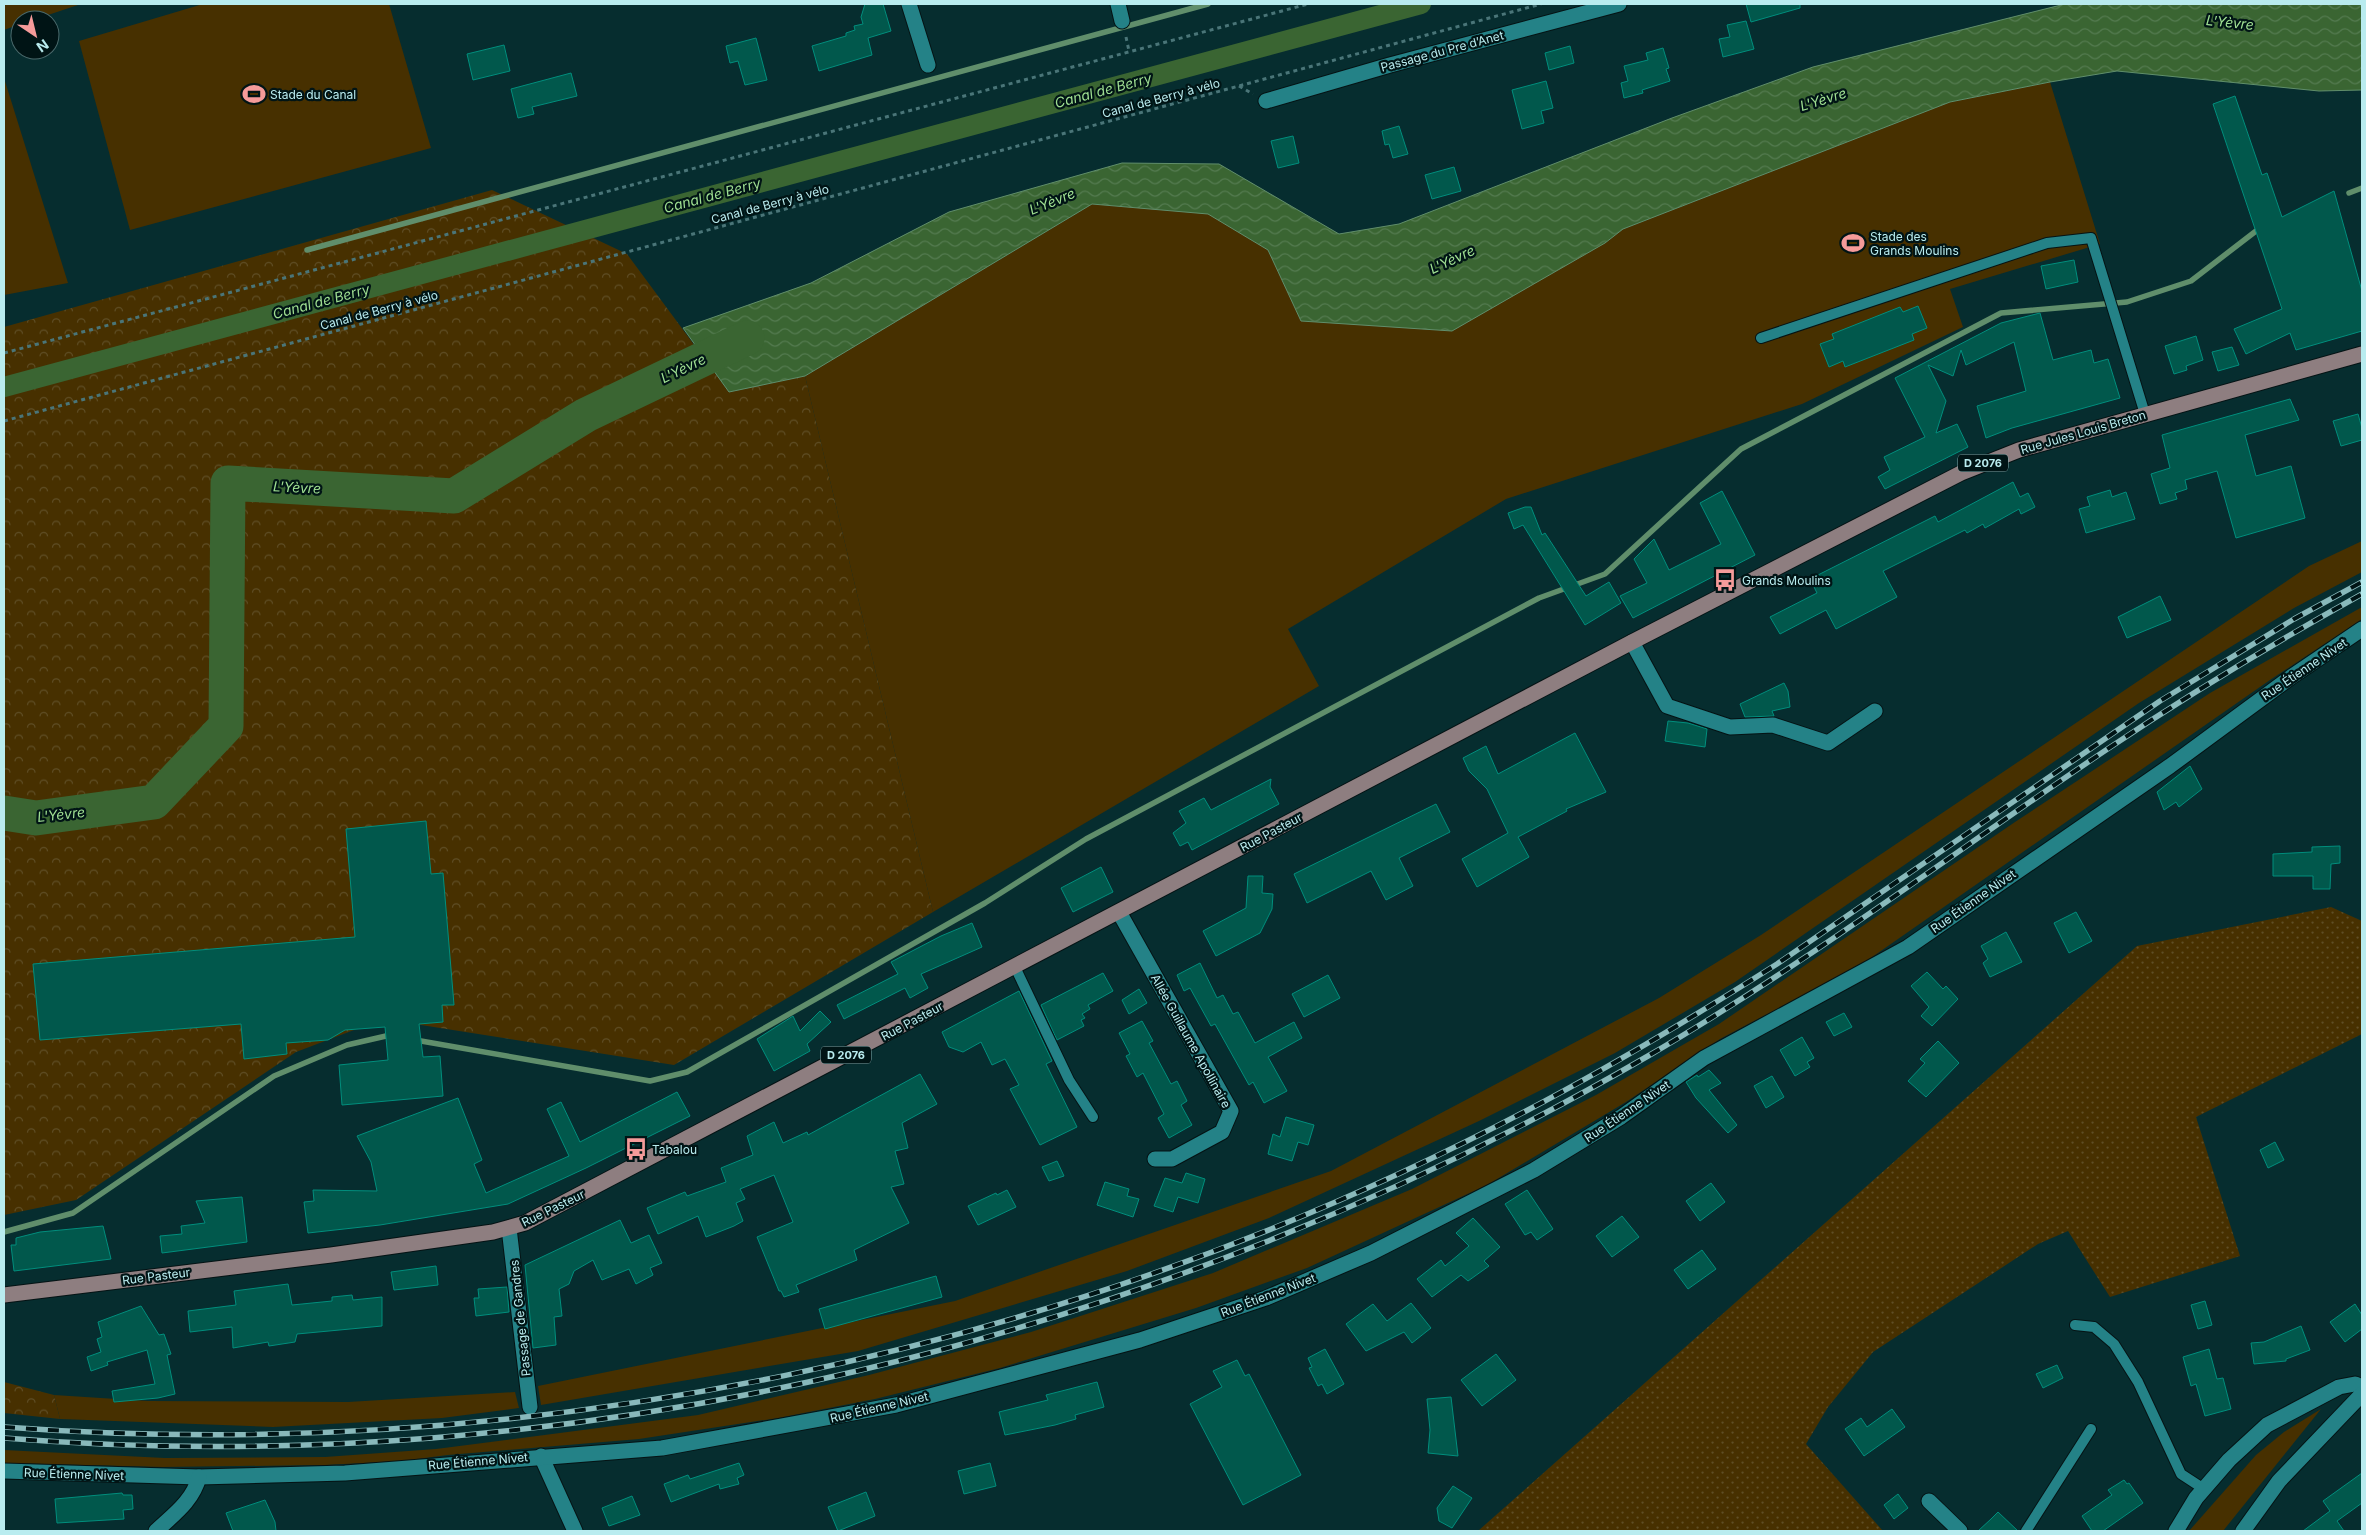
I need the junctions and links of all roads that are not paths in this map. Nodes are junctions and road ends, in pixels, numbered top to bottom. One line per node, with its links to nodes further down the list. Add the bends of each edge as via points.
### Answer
1 (909, 4): 5 (street)
2 (1118, 4): 4 (street)
3 (1619, 4): 6 (street, Passage du Pre d’Anet)
4 (1124, 28)
5 (928, 65)
6 (1266, 101)
7 (1761, 338): 9 (lane, via 2047,243 2091,238)
8 (2362, 354): 9 (main road, Rue Jules Louis Breton / D 2076)
9 (2145, 414): 11 (main road, Rue Jules Louis Breton / D 2076, via 2018,450 1970,469)
10 (2362, 629): 24 (street, Rue Étienne Nivet, via 1908,947 1704,1058 1614,1122 1534,1170 1371,1253 1266,1298 1140,1340 896,1405 662,1448)
11 (1632, 642): 12 (street, via 1667,706 1730,727 1773,725 1828,743); 13 (main road, Rue Pasteur / D 2076)
12 (1875, 711)
13 (1119, 912): 14 (main road, Rue Pasteur / D 2076); 16 (street, Allée Guillaume Apollinaire, via 1231,1111 1222,1132 1172,1159)
14 (1015, 967): 15 (lane, via 1069,1080); 17 (main road, Rue Pasteur / D 2076, via 540,1217)
15 (1094, 1117)
16 (1155, 1159)
17 (509, 1228): 18 (main road, Rue Pasteur / D 2076, via 331,1255); 22 (street, Passage de Gandres)
18 (4, 1295)
19 (2075, 1325): 27 (lane, via 2094,1327 2114,1344 2138,1382 2181,1474)
20 (2362, 1387): 27 (street, via 2355,1384 2339,1387 2267,1425 2229,1460)
21 (2362, 1394): 34 (street, via 2279,1481)
22 (530, 1407)
23 (2091, 1429): 32 (lane)
24 (542, 1456): 26 (street, Rue Étienne Nivet, via 345,1473); 30 (street)
25 (4, 1471): 26 (street, Rue Étienne Nivet)
26 (199, 1477): 29 (street, via 185,1504)
27 (2204, 1489): 33 (street)
28 (1929, 1501): 31 (street)
29 (156, 1531)
30 (575, 1531)
31 (1960, 1531)
32 (2026, 1531)
33 (2176, 1531)
34 (2244, 1531)

